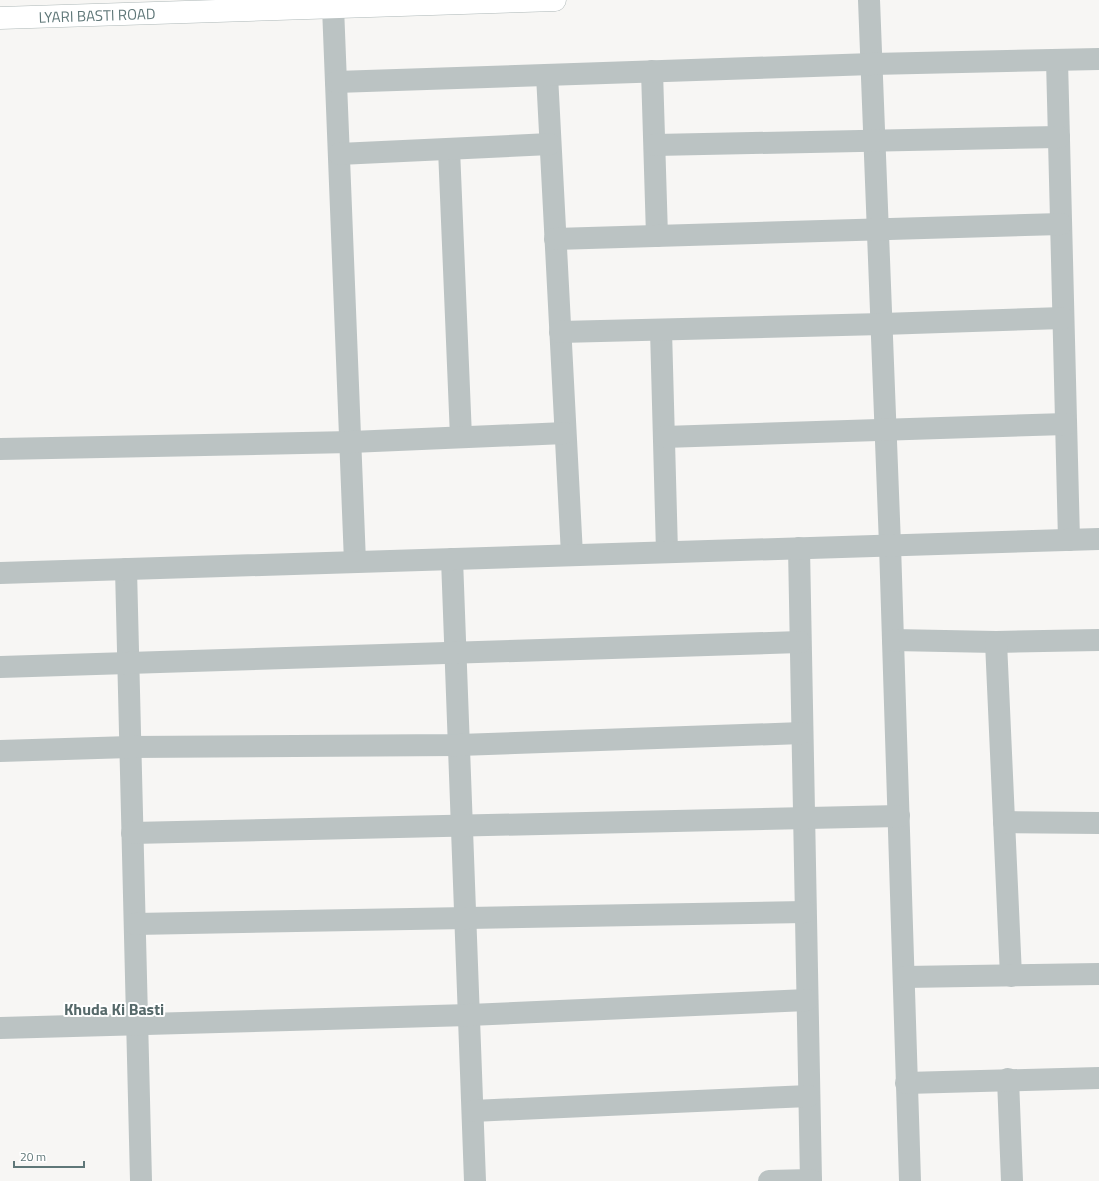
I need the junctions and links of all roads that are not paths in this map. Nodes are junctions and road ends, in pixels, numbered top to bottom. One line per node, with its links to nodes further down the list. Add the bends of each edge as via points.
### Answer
1 (555, 0): 3 (main road, LYARI BASTI ROAD)
2 (869, 0): 7 (street)
3 (333, 7): 4 (main road, LYARI BASTI ROAD); 10 (street)
4 (0, 18)
5 (1099, 59): 6 (street)
6 (1057, 60): 7 (street); 11 (street)
7 (872, 64): 8 (street); 12 (street)
8 (652, 71): 9 (street); 14 (street)
9 (547, 75): 10 (street); 13 (street)
10 (336, 82): 16 (street)
11 (1059, 137): 12 (street); 17 (street)
12 (874, 140): 14 (street); 18 (street)
13 (550, 144): 15 (street); 20 (street)
14 (654, 145): 19 (street)
15 (449, 149): 16 (street); 29 (street)
16 (339, 154): 30 (street)
17 (1061, 224): 18 (street); 21 (street)
18 (878, 229): 19 (street); 22 (street)
19 (657, 236): 20 (street)
20 (555, 239): 24 (street)
21 (1064, 318): 22 (street); 25 (street)
22 (882, 324): 23 (street); 26 (street)
23 (661, 330): 24 (street); 28 (street)
24 (560, 332): 27 (street)
25 (1066, 424): 26 (street); 33 (street)
26 (886, 430): 28 (street); 34 (street)
27 (565, 433): 29 (street); 37 (street)
28 (664, 436): 36 (street)
29 (461, 437): 30 (street)
30 (350, 442): 31 (street); 39 (street)
31 (0, 449)
32 (1099, 539): 33 (street)
33 (1069, 540): 34 (street)
34 (890, 545): 35 (street); 42 (street)
35 (799, 548): 36 (street); 44 (street)
36 (667, 552): 37 (street)
37 (572, 556): 38 (street)
38 (452, 559): 39 (street); 46 (street)
39 (355, 562): 40 (street)
40 (126, 569): 41 (street); 47 (street)
41 (0, 573)
42 (893, 640): 45 (street); 53 (street)
43 (1099, 640): 45 (street)
44 (800, 642): 46 (street); 49 (street)
45 (996, 642): 55 (street)
46 (455, 652): 47 (street); 50 (street)
47 (128, 663): 48 (street); 51 (street)
48 (0, 667)
49 (802, 733): 50 (street); 54 (street)
50 (459, 745): 51 (street); 57 (street)
51 (130, 747): 52 (street); 58 (street)
52 (0, 751)
53 (899, 816): 54 (street); 64 (street)
54 (804, 818): 57 (street); 59 (street)
55 (1004, 822): 56 (street); 63 (street)
56 (1099, 823)
57 (462, 826): 58 (street); 60 (street)
58 (132, 833): 61 (street)
59 (805, 912): 60 (street); 65 (street)
60 (466, 918): 61 (street); 66 (street)
61 (135, 924): 67 (street)
62 (1099, 974): 63 (street)
63 (1011, 976): 64 (street)
64 (904, 977): 71 (street)
65 (807, 1000): 66 (street); 72 (street)
66 (469, 1015): 67 (street); 73 (street)
67 (137, 1024): 68 (street); 75 (street)
68 (0, 1028)
69 (1099, 1078): 70 (street)
70 (1008, 1079): 71 (street); 79 (street)
71 (906, 1083): 78 (street)
72 (809, 1096): 73 (street); 74 (street)
73 (473, 1110): 76 (street)
74 (811, 1180): 77 (street)
75 (141, 1181)
76 (475, 1181)
77 (769, 1181)
78 (910, 1181)
79 (1012, 1181)

